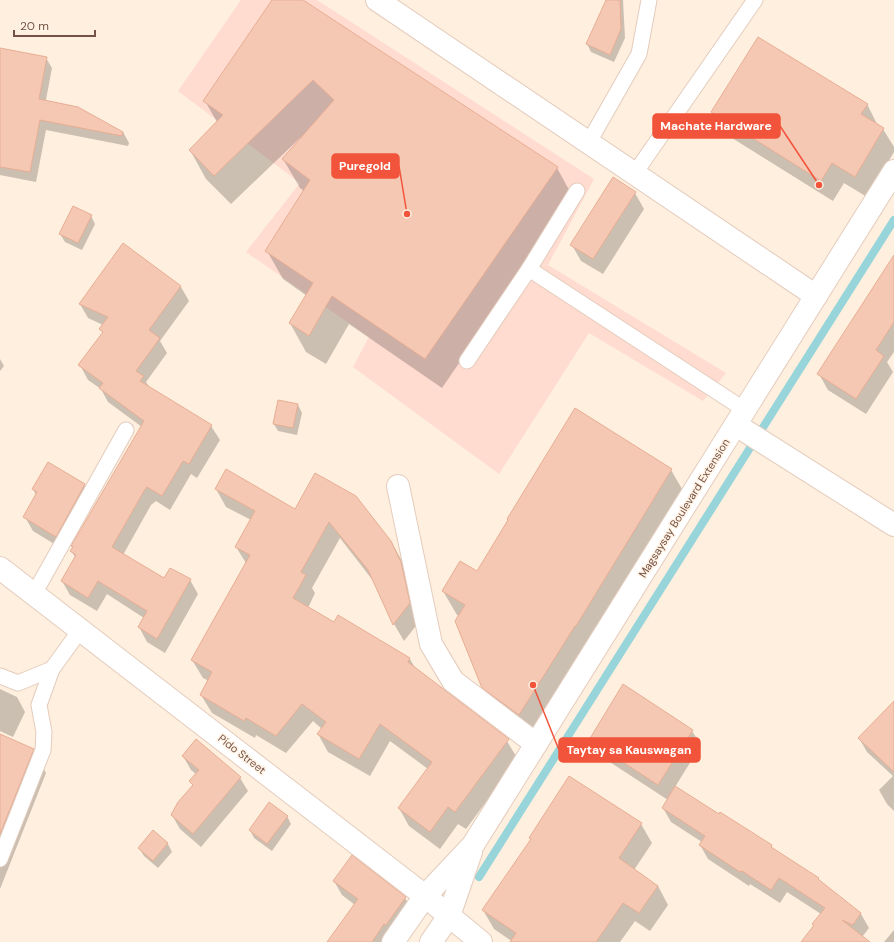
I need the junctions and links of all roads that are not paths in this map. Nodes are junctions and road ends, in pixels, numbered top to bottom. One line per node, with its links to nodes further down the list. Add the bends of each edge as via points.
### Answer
1 (377, 0): 4 (street)
2 (649, 0): 4 (lane, via 639,54)
3 (755, 0): 6 (lane)
4 (589, 142): 6 (street)
5 (894, 172): 9 (street, Magsaysay Boulevard Extension)
6 (635, 174): 9 (street)
7 (577, 192): 8 (lane)
8 (529, 269): 10 (lane); 11 (lane)
9 (816, 296): 11 (street, Magsaysay Boulevard Extension)
10 (467, 361)
11 (740, 418): 14 (street); 20 (street, Magsaysay Boulevard Extension)
12 (126, 430): 16 (lane)
13 (398, 486): 20 (street, via 431,644 453,681)
14 (894, 525)
15 (0, 568): 16 (street, Pido Street)
16 (34, 594): 17 (street, Pido Street)
17 (81, 629): 18 (lane); 23 (street, Pido Street)
18 (52, 669): 19 (lane, via 18,683); 22 (lane, via 39,705 44,732 43,750)
19 (0, 676)
20 (536, 744): 21 (street, Magsaysay Boulevard Extension)
21 (473, 845): 23 (street, Magsaysay Boulevard Extension); 24 (street, Magsaysay Boulevard Extension)
22 (0, 859)
23 (425, 896): 24 (street, Pido Street); 25 (street, Magsaysay Boulevard Extension)
24 (449, 916): 26 (street, Magsaysay Boulevard Extension); 27 (street, Pido Street)
25 (393, 942)
26 (432, 942)
27 (481, 942)

